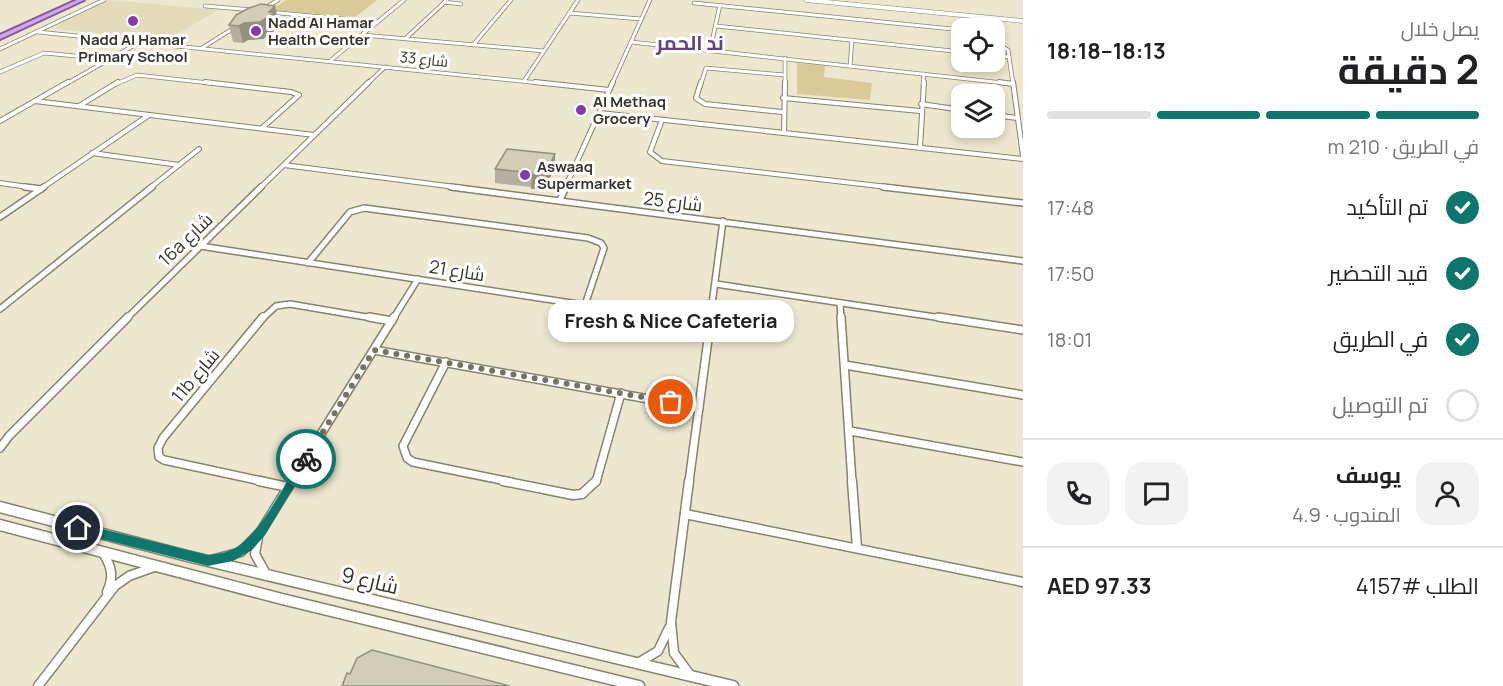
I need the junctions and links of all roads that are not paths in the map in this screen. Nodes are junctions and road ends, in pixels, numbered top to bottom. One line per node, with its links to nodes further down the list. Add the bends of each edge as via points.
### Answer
1 (67, 0): 28 (main road)
2 (81, 0): 18 (main road)
3 (89, 0): 18 (main road)
4 (104, 0): 29 (street)
5 (216, 0): 19 (street, via 205,6)
6 (278, 0): 17 (street)
7 (404, 0): 24 (street)
8 (512, 0): 36 (street)
9 (578, 0): 21 (street)
10 (650, 0): 22 (street)
11 (806, 0): 23 (street)
12 (826, 0): 23 (street)
13 (446, 1): 15 (street); 32 (street)
14 (694, 3): 16 (street)
15 (461, 4)
16 (720, 5): 26 (street); 27 (street)
17 (265, 8): 19 (street); 20 (street)
18 (62, 9): 31 (main road)
19 (244, 10): 20 (street)
20 (258, 13): 24 (street)
21 (569, 13): 22 (street); 41 (street)
22 (642, 19): 35 (street)
23 (1023, 20)
24 (377, 22): 30 (street)
25 (239, 24): 38 (street)
26 (716, 26): 33 (street); 40 (street)
27 (951, 29)
28 (0, 30)
29 (40, 31): 34 (street, شارع 33); 39 (street)
30 (363, 34): 32 (street); 47 (street)
31 (0, 38)
32 (406, 38): 36 (street)
33 (852, 40): 42 (street); 48 (street)
34 (139, 42): 38 (street, شارع 33); 46 (street)
35 (631, 42): 40 (street); 55 (street)
36 (473, 45): 41 (street)
37 (1005, 47): 44 (street)
38 (202, 48): 47 (street, شارع 33)
39 (0, 50)
40 (710, 50): 45 (street)
41 (544, 51): 53 (street)
42 (951, 51)
43 (1005, 56): 44 (street)
44 (1009, 57): 54 (street)
45 (785, 58): 48 (street); 52 (street)
46 (109, 60): 50 (street, via 44,54); 57 (street)
47 (330, 62): 49 (street, شارع 33)
48 (850, 66): 51 (street)
49 (385, 67): 53 (street, شارع 33); 71 (street, 16a شارع)
50 (0, 72)
51 (924, 74): 54 (street); 58 (street)
52 (784, 75): 56 (street); 62 (street, via 706,68 696,98 705,104)
53 (524, 81): 55 (street, شارع 33)
54 (1013, 84): 66 (street)
55 (609, 90): 63 (street)
56 (783, 98): 61 (street); 62 (street)
57 (35, 101): 59 (street); 68 (street)
58 (921, 104): 60 (street); 61 (street)
59 (78, 106): 64 (street); 69 (street, via 137,75 297,93 298,97)
60 (951, 108)
61 (920, 111): 72 (street)
62 (783, 112): 70 (street)
63 (600, 113): 67 (street); 80 (street)
64 (149, 115): 69 (street); 74 (street)
65 (1005, 116): 66 (street)
66 (1017, 118): 75 (street)
67 (662, 120): 70 (street); 81 (street, via 650,153 662,161)
68 (0, 121)
69 (262, 128): 71 (street)
70 (784, 133): 72 (street)
71 (314, 135): 77 (street, 16a شارع)
72 (920, 147): 75 (street)
73 (199, 149): 76 (street)
74 (92, 153): 76 (street); 79 (street)
75 (1023, 157)
76 (179, 165): 91 (street)
77 (284, 165): 80 (street, شارع 25); 84 (street, 16a شارع)
78 (0, 183): 79 (street)
79 (41, 189): 82 (street)
80 (560, 200): 83 (street, شارع 25)
81 (1023, 203)
82 (0, 217)
83 (723, 221): 85 (street, شارع 25); 88 (street)
84 (200, 246): 86 (street, شارع 21); 102 (street, 16a شارع)
85 (1023, 261)
86 (308, 263): 87 (street, شارع 21); 90 (street, via 350,212 364,208 588,238 604,248)
87 (418, 279): 90 (street, شارع 21); 92 (street)
88 (716, 284): 89 (street); 93 (street)
89 (840, 303): 94 (street); 97 (street)
90 (585, 305): 93 (street, شارع 21)
91 (0, 309)
92 (392, 321): 95 (street); 106 (street, 11b شارع, via 290,304 276,306 158,448 157,453 164,460)
93 (711, 324): 100 (street)
94 (1023, 330)
95 (374, 350): 96 (street); 106 (street)
96 (446, 362): 98 (street); 98 (street, via 403,446 407,458 573,495 582,494 595,484)
97 (845, 365): 99 (street); 101 (street)
98 (621, 393): 100 (street)
99 (1023, 395)
100 (699, 408): 108 (street)
101 (850, 431): 105 (street); 111 (street)
102 (9, 435): 103 (street, 16a شارع); 104 (street, 16a شارع)
103 (0, 442)
104 (0, 448)
105 (1023, 462)
106 (288, 488): 110 (street)
107 (0, 507): 113 (street, شارع 9)
108 (685, 514): 111 (street); 118 (street)
109 (0, 525): 112 (street, شارع 9)
110 (261, 531): 113 (street, via 241,552); 115 (street, via 255,554)
111 (858, 548): 116 (street)
112 (103, 553): 114 (street, شارع 9); 117 (street, via 113,578)
113 (208, 560): 115 (street, شارع 9)
114 (158, 566): 117 (street, via 121,581); 122 (street, شارع 9)
115 (266, 575): 119 (street, شارع 9)
116 (1023, 582)
117 (100, 603): 121 (street)
118 (671, 622): 119 (street, via 658,651); 120 (street, via 674,653)
119 (637, 664): 120 (street, شارع 9)
120 (691, 676): 123 (street, شارع 9)
121 (38, 686)
122 (639, 686)
123 (733, 686)

